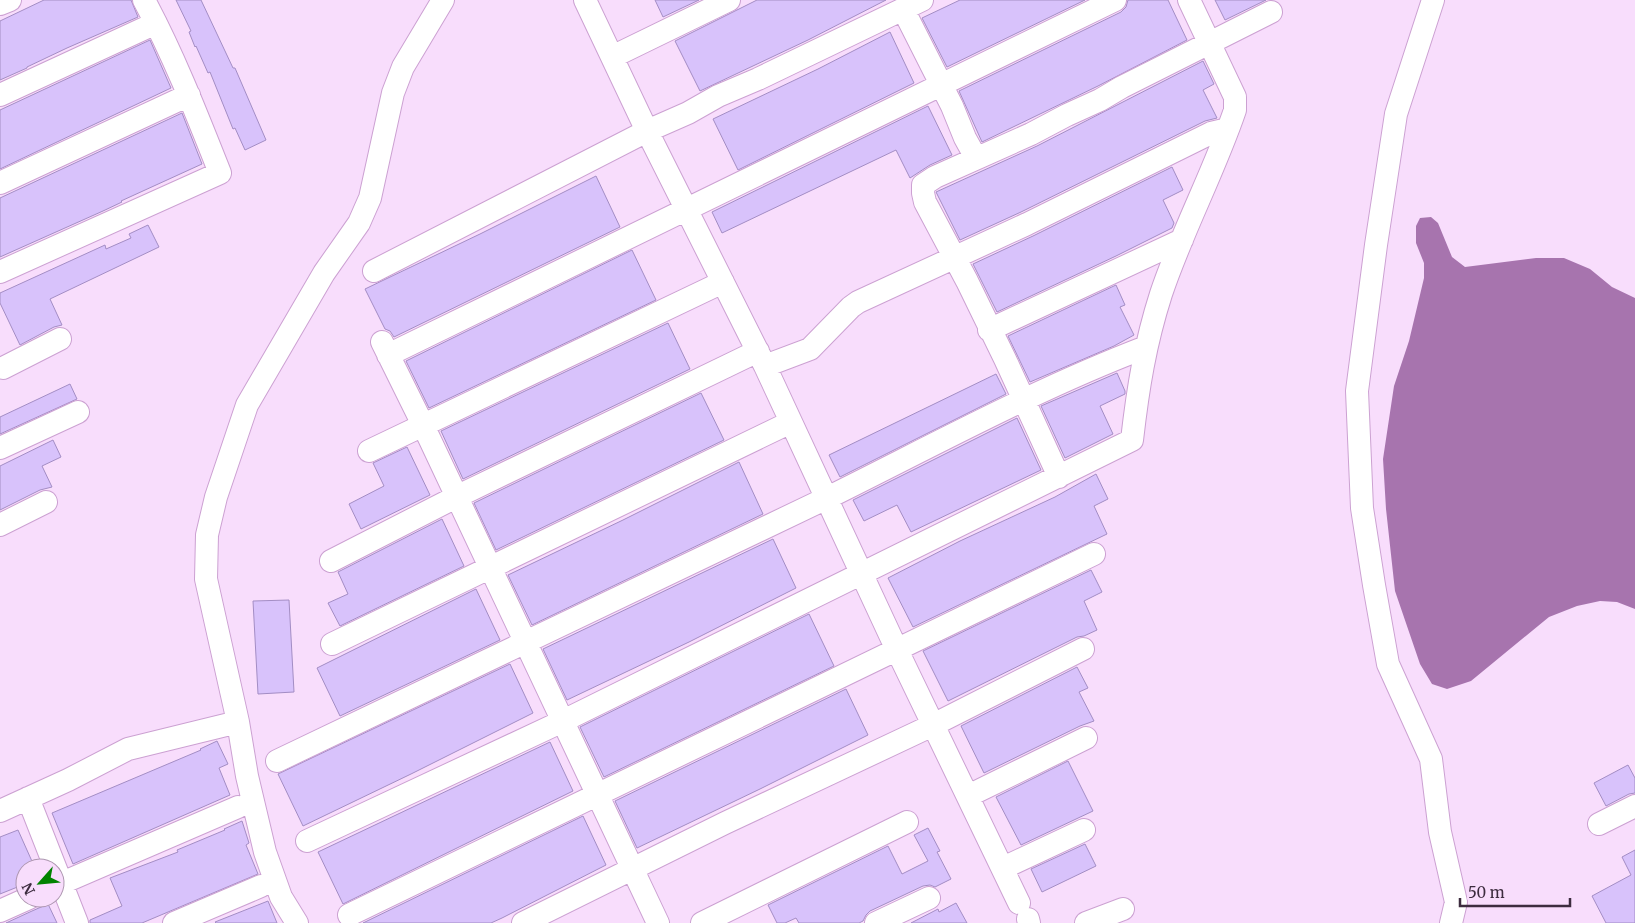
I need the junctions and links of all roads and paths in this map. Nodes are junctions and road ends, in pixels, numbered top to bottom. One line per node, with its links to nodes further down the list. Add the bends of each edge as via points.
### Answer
1 (10, 0): 9 (street)
2 (144, 0): 12 (street)
3 (443, 0): 53 (street, via 403,67 393,93 370,198 359,223 324,273 247,405 216,497 207,535 206,579)
4 (585, 0): 14 (street)
5 (729, 0): 14 (street)
6 (1115, 0): 15 (street)
7 (1190, 0): 13 (street)
8 (1433, 0): 88 (street, via 1396,114 1357,391 1362,508 1375,594 1388,664 1431,759 1440,832 1456,902)
9 (0, 4)
10 (913, 4): 15 (street); 19 (street)
11 (1271, 12): 13 (street)
12 (156, 23): 16 (street); 17 (street)
13 (1210, 44): 18 (street, via 1235,97 1235,110); 20 (street, via 1085,108)
14 (612, 57): 19 (street)
15 (941, 84): 20 (street); 22 (street)
16 (0, 95)
17 (189, 95): 21 (street); 26 (street, via 220,173)
18 (1228, 129): 23 (street); 24 (street, via 1211,133)
19 (648, 132): 22 (street); 25 (street)
20 (976, 158): 24 (street, via 935,176 923,185 925,202)
21 (0, 184)
22 (687, 210): 27 (street); 36 (street, via 385,348)
23 (1182, 240): 28 (street); 30 (street)
24 (954, 257): 28 (street); 31 (street, via 858,302 803,353)
25 (374, 271)
26 (0, 272)
27 (723, 282): 31 (street); 36 (street)
28 (989, 330): 33 (street)
29 (60, 339): 32 (street)
30 (1146, 347): 33 (street); 39 (street, via 1132,440)
31 (762, 358): 35 (street); 40 (street)
32 (1, 366)
33 (1024, 400): 39 (street); 41 (street)
34 (78, 412): 37 (street)
35 (791, 422): 41 (street); 46 (street)
36 (423, 425): 38 (street); 40 (street)
37 (0, 448)
38 (369, 451)
39 (1059, 477): 47 (street)
40 (456, 497): 45 (street); 46 (street)
41 (826, 498): 47 (street); 48 (street)
42 (46, 502): 43 (street)
43 (0, 525)
44 (1094, 554): 51 (street)
45 (331, 561)
46 (490, 567): 48 (street); 49 (street)
47 (862, 574): 51 (street); 52 (street)
48 (525, 641): 52 (street); 56 (street)
49 (332, 644)
50 (1084, 649): 54 (street)
51 (897, 650): 54 (street); 57 (street)
52 (563, 721): 57 (street); 66 (street)
53 (238, 722): 59 (street, via 128,749); 82 (street, via 265,852 281,897)
54 (933, 725): 58 (street); 69 (street)
55 (1086, 738): 58 (street)
56 (277, 761)
57 (598, 794): 69 (street); 77 (street)
58 (968, 796): 68 (street)
59 (28, 798): 62 (street); 67 (street)
60 (1635, 806): 64 (street)
61 (238, 807): 70 (street)
62 (0, 810)
63 (907, 822): 85 (street)
64 (1599, 824)
65 (1084, 830): 68 (street)
66 (308, 841)
67 (50, 858)
68 (1003, 868): 78 (street)
69 (633, 869): 79 (street); 84 (street)
70 (65, 881)
71 (260, 886): 81 (street)
72 (65, 897): 80 (street)
73 (929, 898): 86 (street)
74 (15, 905): 76 (street)
75 (1123, 908): 87 (street)
76 (0, 912)
77 (349, 915)
78 (1025, 915)
79 (555, 916): 83 (street)
80 (77, 923)
81 (174, 923)
82 (297, 923)
83 (524, 923)
84 (658, 923)
85 (702, 923)
86 (876, 923)
87 (1086, 923)
88 (1451, 923)

